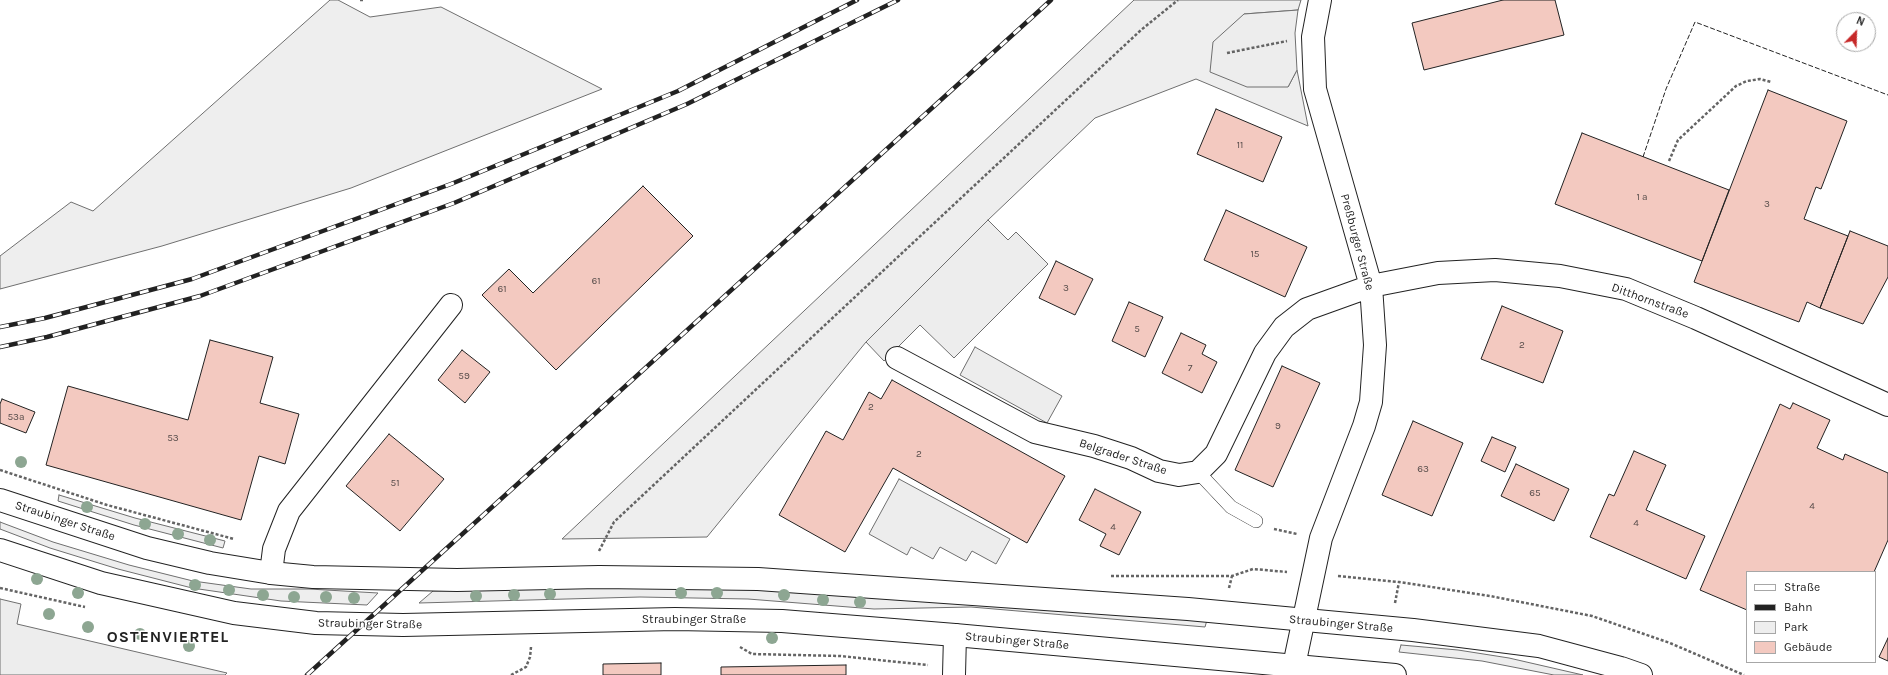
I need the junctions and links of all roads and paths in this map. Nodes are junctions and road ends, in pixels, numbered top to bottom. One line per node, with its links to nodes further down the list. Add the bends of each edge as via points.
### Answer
1 (360, 0): 2 (path)
2 (363, 0)
3 (1178, 0): 18 (path, via 1141,30 614,522)
4 (1320, 0): 5 (main road, Preßburger Straße)
5 (1313, 37): 6 (path); 9 (main road, Preßburger Straße, via 1315,89)
6 (1227, 53)
7 (1771, 82): 8 (path, via 1760,79 1736,86 1678,140)
8 (1670, 161)
9 (1371, 286): 12 (main road, Ditthornstraße, via 1438,273 1495,270 1560,276 1626,289 1690,315); 13 (main road, via 1307,309 1284,327 1265,353 1216,454); 16 (main road, Preßburger Straße, via 1375,345 1371,402)
10 (451, 305): 19 (main road, via 289,511 274,549)
11 (897, 358): 13 (main road, Belgrader Straße, via 1035,432 1131,458 1179,475)
12 (1888, 405)
13 (1198, 472): 15 (lane, via 1231,507)
14 (0, 500): 19 (main road, Straubinger Straße, via 147,548 210,563)
15 (1256, 521): 16 (path, via 1268,528)
16 (1321, 538): 20 (main road, Preßburger Straße)
17 (0, 550): 22 (main road, Straubinger Straße, via 101,583 234,613 316,623 403,625 675,619 767,621)
18 (598, 553)
19 (270, 573): 21 (main road, Straubinger Straße, via 313,577 457,580 599,577 758,579 1188,609)
20 (1314, 574): 21 (main road, Preßburger Straße); 29 (path, via 1399,582 1482,594 1592,616 1670,643)
21 (1303, 621): 24 (main road, Preßburger Straße); 28 (main road, Straubinger Straße, via 1413,630 1539,646)
22 (955, 635): 24 (main road, Straubinger Straße); 26 (main road)
23 (532, 643): 25 (path, via 526,667)
24 (1293, 671): 27 (main road, Straubinger Straße)
25 (511, 675)
26 (954, 675)
27 (1395, 675)
28 (1641, 675)
29 (1744, 675)

